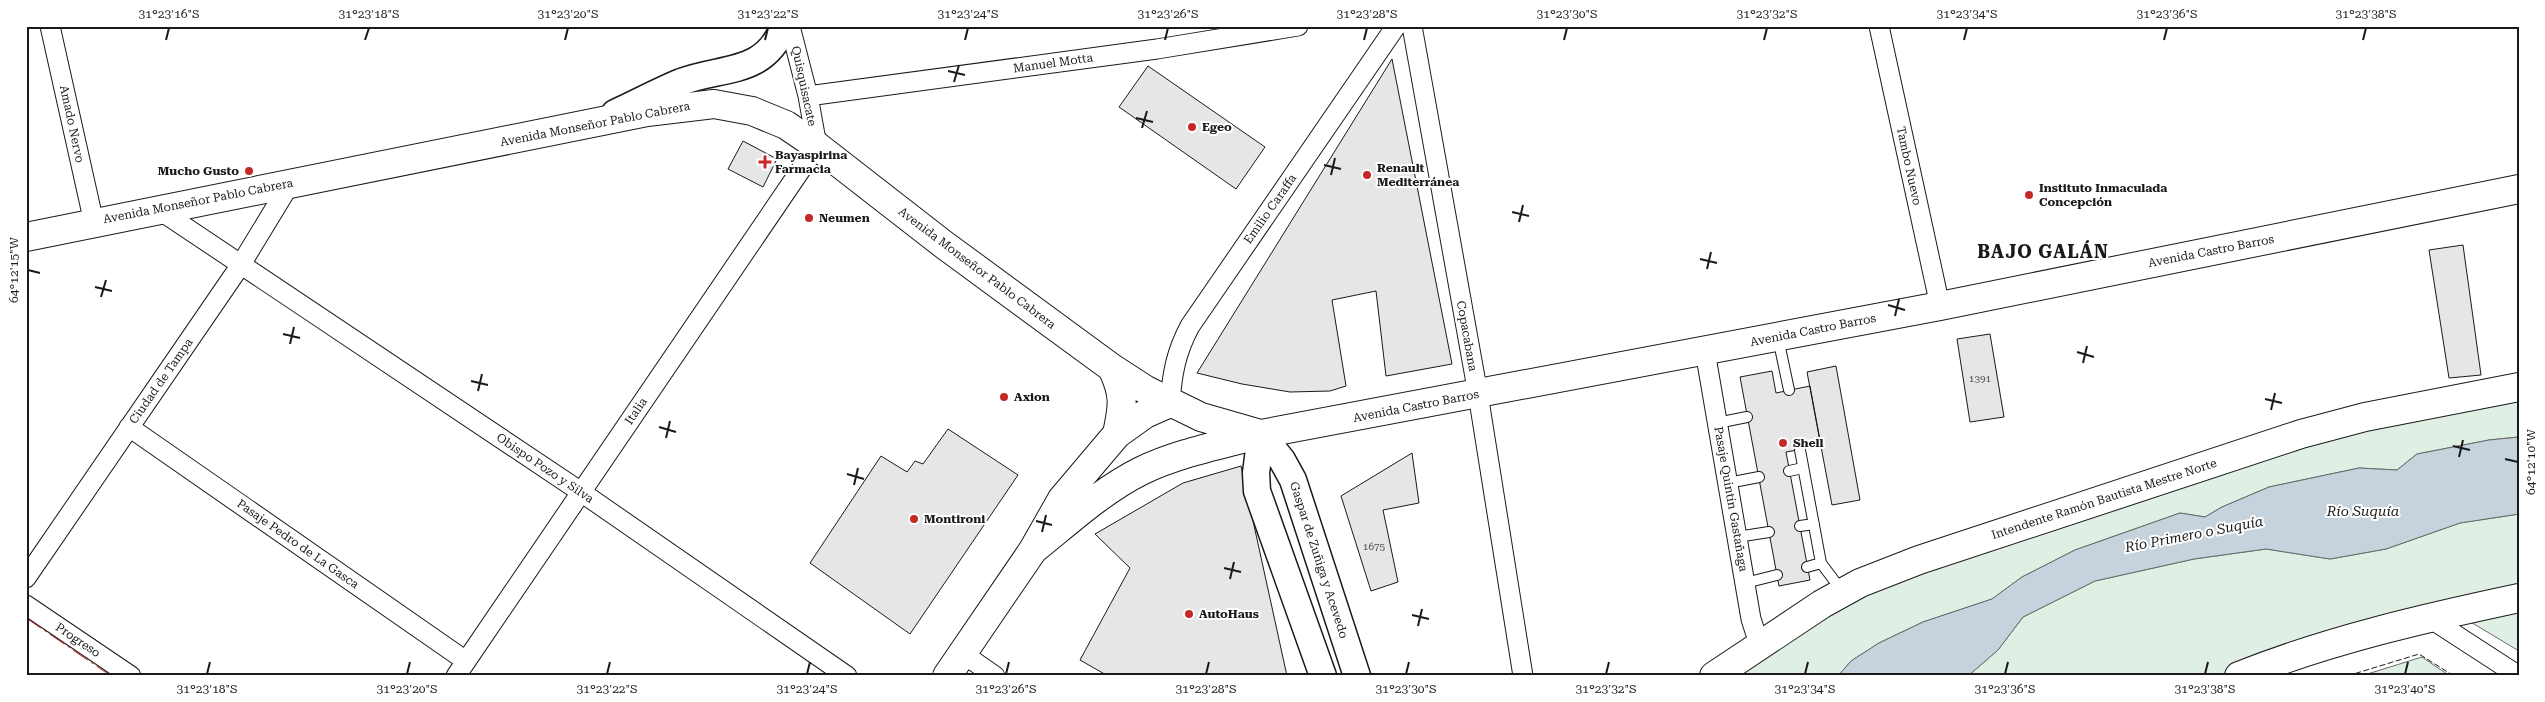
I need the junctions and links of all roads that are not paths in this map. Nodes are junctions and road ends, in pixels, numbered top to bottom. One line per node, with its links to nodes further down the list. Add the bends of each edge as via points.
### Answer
1 (50, 26): 14 (street, Amado Nervo)
2 (784, 26): 9 (street, via 774,46 750,64 681,82)
3 (790, 26): 8 (street, Quisquisacate)
4 (1298, 26): 8 (street, Manuel Motta, via 1157,49)
5 (1396, 26): 24 (street, Emilio Caraffa, via 1190,326 1172,368)
6 (1412, 26): 23 (street, Copacabana)
7 (1879, 26): 17 (street, Tambo Nuevo)
8 (808, 96): 10 (street, Quisquisacate)
9 (593, 123): 10 (main road, Avenida Monseñor Pablo Cabrera, via 671,108 714,104 768,116); 11 (main road, Avenida Monseñor Pablo Cabrera)
10 (816, 146): 20 (main road, Avenida Monseñor Pablo Cabrera); 35 (street, Italia)
11 (291, 182): 13 (main road, Avenida Monseñor Pablo Cabrera); 16 (street, Ciudad de Tampa)
12 (2519, 189): 17 (main road, Avenida Castro Barros)
13 (158, 209): 14 (main road, Avenida Monseñor Pablo Cabrera); 16 (street, Obispo Pozo y Silva)
14 (94, 223): 15 (main road, Avenida Monseñor Pablo Cabrera)
15 (26, 237)
16 (240, 266): 27 (street, Ciudad de Tampa); 35 (street, Obispo Pozo y Silva)
17 (1940, 306): 18 (main road, Avenida Castro Barros)
18 (1778, 337): 19 (main road, Avenida Castro Barros); 22 (lane)
19 (1705, 351): 23 (main road, Avenida Castro Barros); 26 (street, Pasaje Quintín Gastañaga)
20 (1112, 368): 24 (main road, Avenida Monseñor Pablo Cabrera); 28 (main road, via 1121,388 1123,404)
21 (2519, 387): 46 (main road, Intendente Ramón Bautista Mestre Norte, via 2365,417 2301,434 1919,560)
22 (1789, 390)
23 (1478, 394): 29 (main road, Avenida Castro Barros); 59 (street, Copacabana)
24 (1170, 403): 28 (main road, via 1145,414); 29 (main road, Avenida Castro Barros, via 1202,417)
25 (1747, 416): 26 (lane)
26 (1718, 423): 34 (street, Pasaje Quintín Gastañaga)
27 (129, 427): 44 (street, Ciudad de Tampa); 52 (street, Pasaje Pedro de La Gasca)
28 (1117, 434): 40 (main road, via 1062,499)
29 (1261, 434): 40 (main road, via 1187,453 1141,471 1101,496); 57 (street, via 1257,491); 58 (street, Gaspar de Zuñiga y Acevedo, via 1293,480)
30 (1800, 450): 31 (lane)
31 (1803, 468): 32 (lane); 36 (lane)
32 (1789, 471)
33 (1759, 477): 34 (lane)
34 (1728, 483): 39 (street, Pasaje Quintín Gastañaga)
35 (581, 492): 52 (street, Italia); 54 (street, Obispo Pozo y Silva)
36 (1814, 524): 37 (lane); 41 (lane)
37 (1800, 526)
38 (1769, 532): 39 (lane)
39 (1737, 537): 45 (street, Pasaje Quintín Gastañaga)
40 (1032, 550): 51 (main road)
41 (1821, 563): 42 (lane); 46 (lane)
42 (1807, 567)
43 (1777, 575): 45 (lane)
44 (26, 578)
45 (1745, 583): 50 (street, Pasaje Quintín Gastañaga)
46 (1842, 591): 50 (main road, Intendente Ramón Bautista Mestre Norte)
47 (2519, 598): 49 (main road)
48 (26, 604): 53 (street, Progreso)
49 (2428, 617): 61 (main road, via 2273,662); 62 (street)
50 (1760, 647): 60 (main road, Intendente Ramón Bautista Mestre Norte)
51 (962, 654): 55 (main road); 56 (street)
52 (461, 668)
53 (131, 676)
54 (846, 676)
55 (947, 676)
56 (995, 676)
57 (1323, 676)
58 (1358, 676)
59 (1523, 676)
60 (1714, 676)
61 (2239, 676)
62 (2519, 676)

